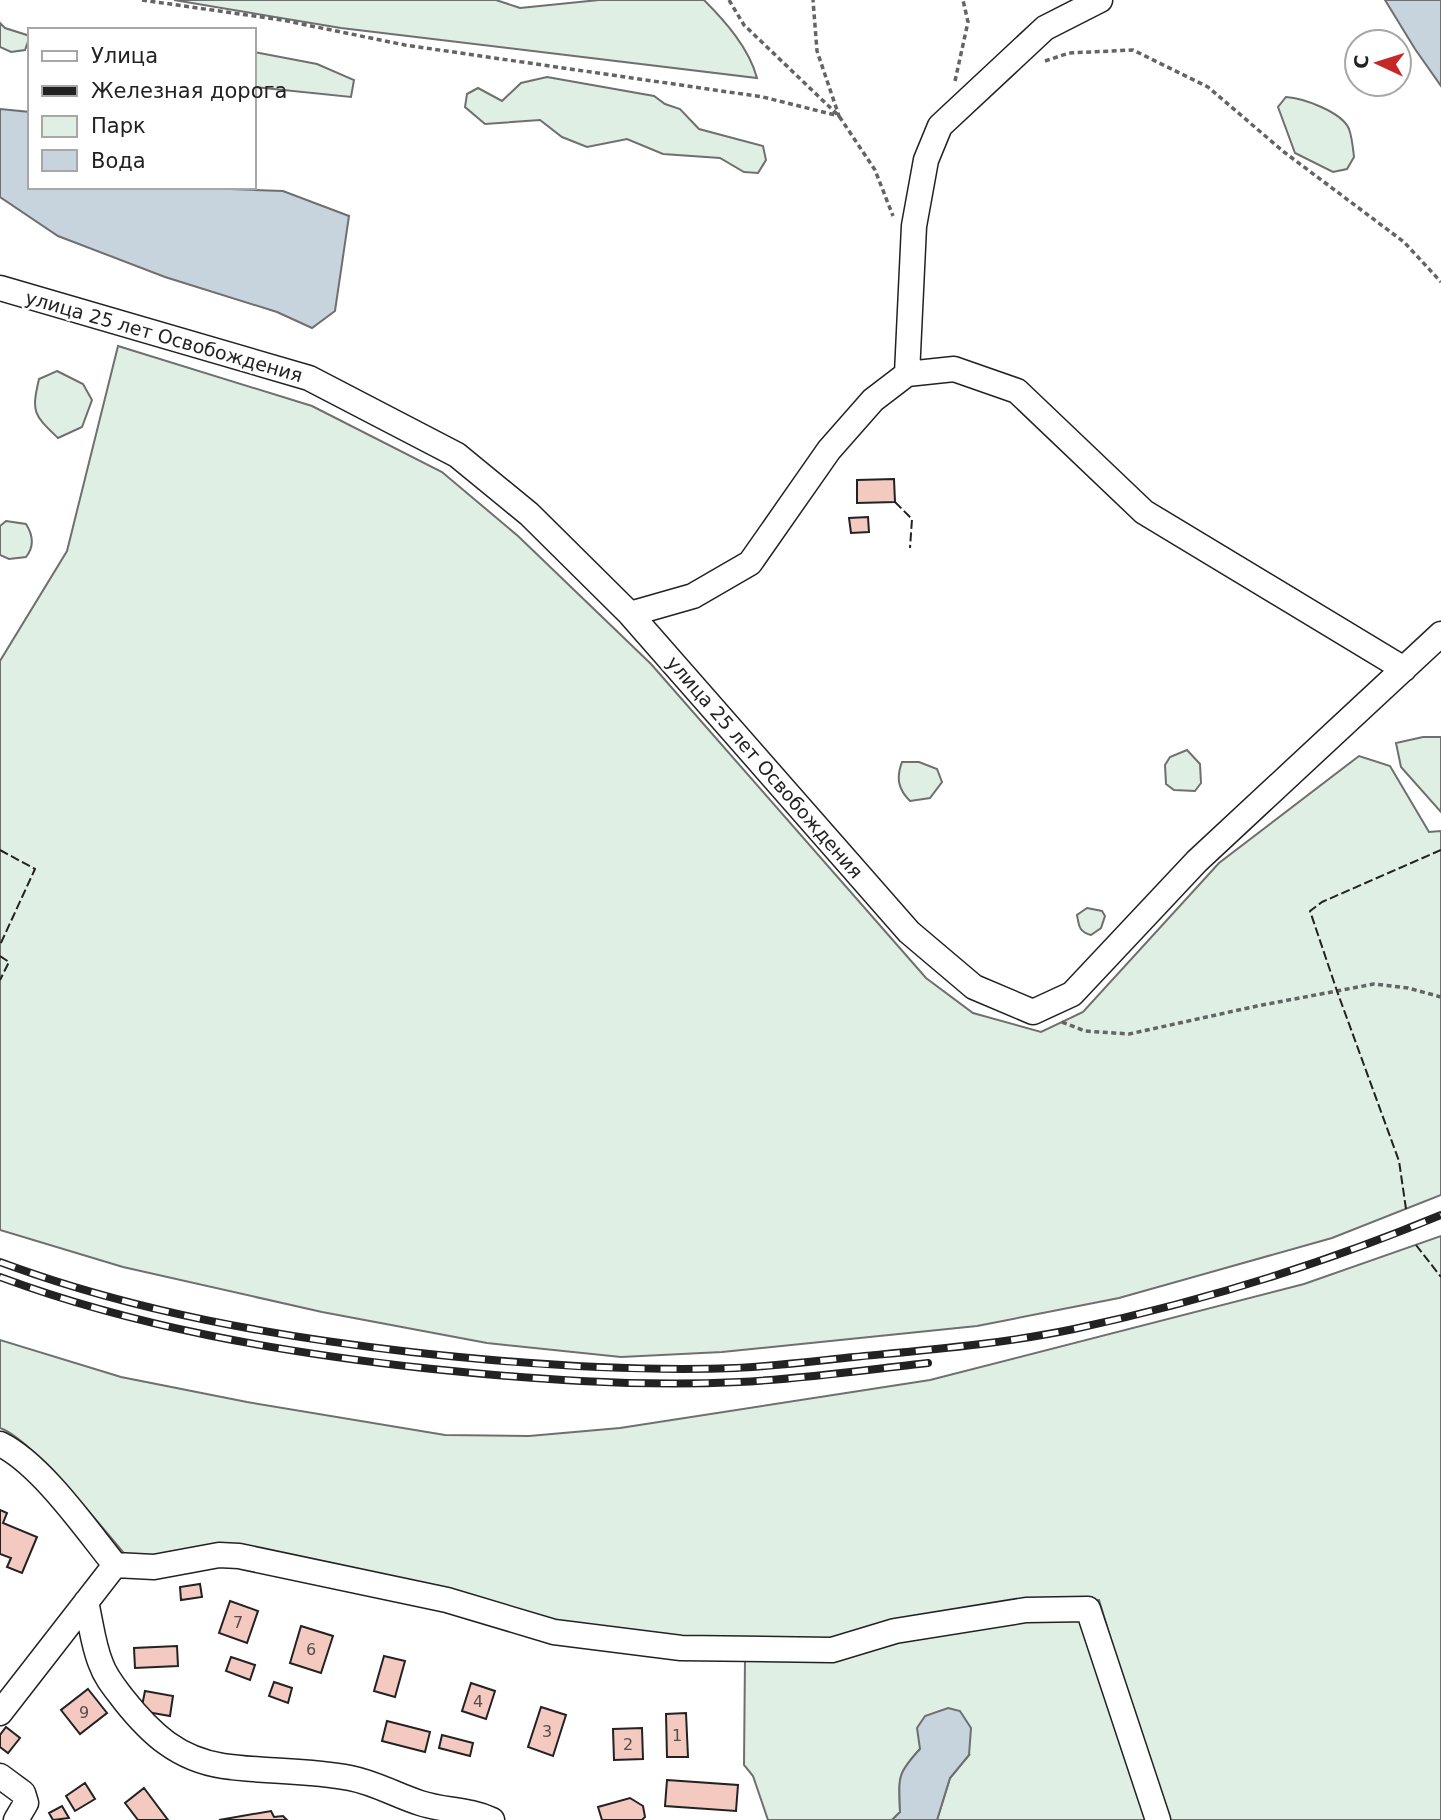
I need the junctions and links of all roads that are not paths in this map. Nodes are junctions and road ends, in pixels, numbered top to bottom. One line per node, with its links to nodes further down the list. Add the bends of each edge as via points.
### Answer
1 (1100, 0): 3 (street, via 1045,28 940,126 926,160 914,226)
2 (0, 288): 4 (street, улица 25 лет Освобождения, via 321,384 457,455 529,514)
3 (907, 374): 4 (street, via 873,400 830,450 750,563 693,596); 6 (street, via 954,369 1017,391 1144,512)
4 (630, 614): 6 (street, улица 25 лет Освобождения, via 909,932 974,988 1033,1012 1072,994 1197,861)
5 (1441, 634): 6 (street)
6 (1404, 669)
7 (0, 1444): 8 (street, via 26,1462)
8 (115, 1565): 9 (street); 15 (street, via 154,1567 219,1555 239,1556 447,1600 554,1632 681,1648 832,1650 895,1630 1026,1610 1088,1609)
9 (86, 1602): 10 (street); 12 (street, via 107,1677 144,1725 166,1744 224,1766 289,1770 381,1786 419,1803)
10 (0, 1713)
11 (0, 1776): 13 (street, via 23,1793 26,1803)
12 (425, 1813): 14 (street, via 472,1812)
13 (16, 1820)
14 (492, 1820)
15 (1158, 1820)

